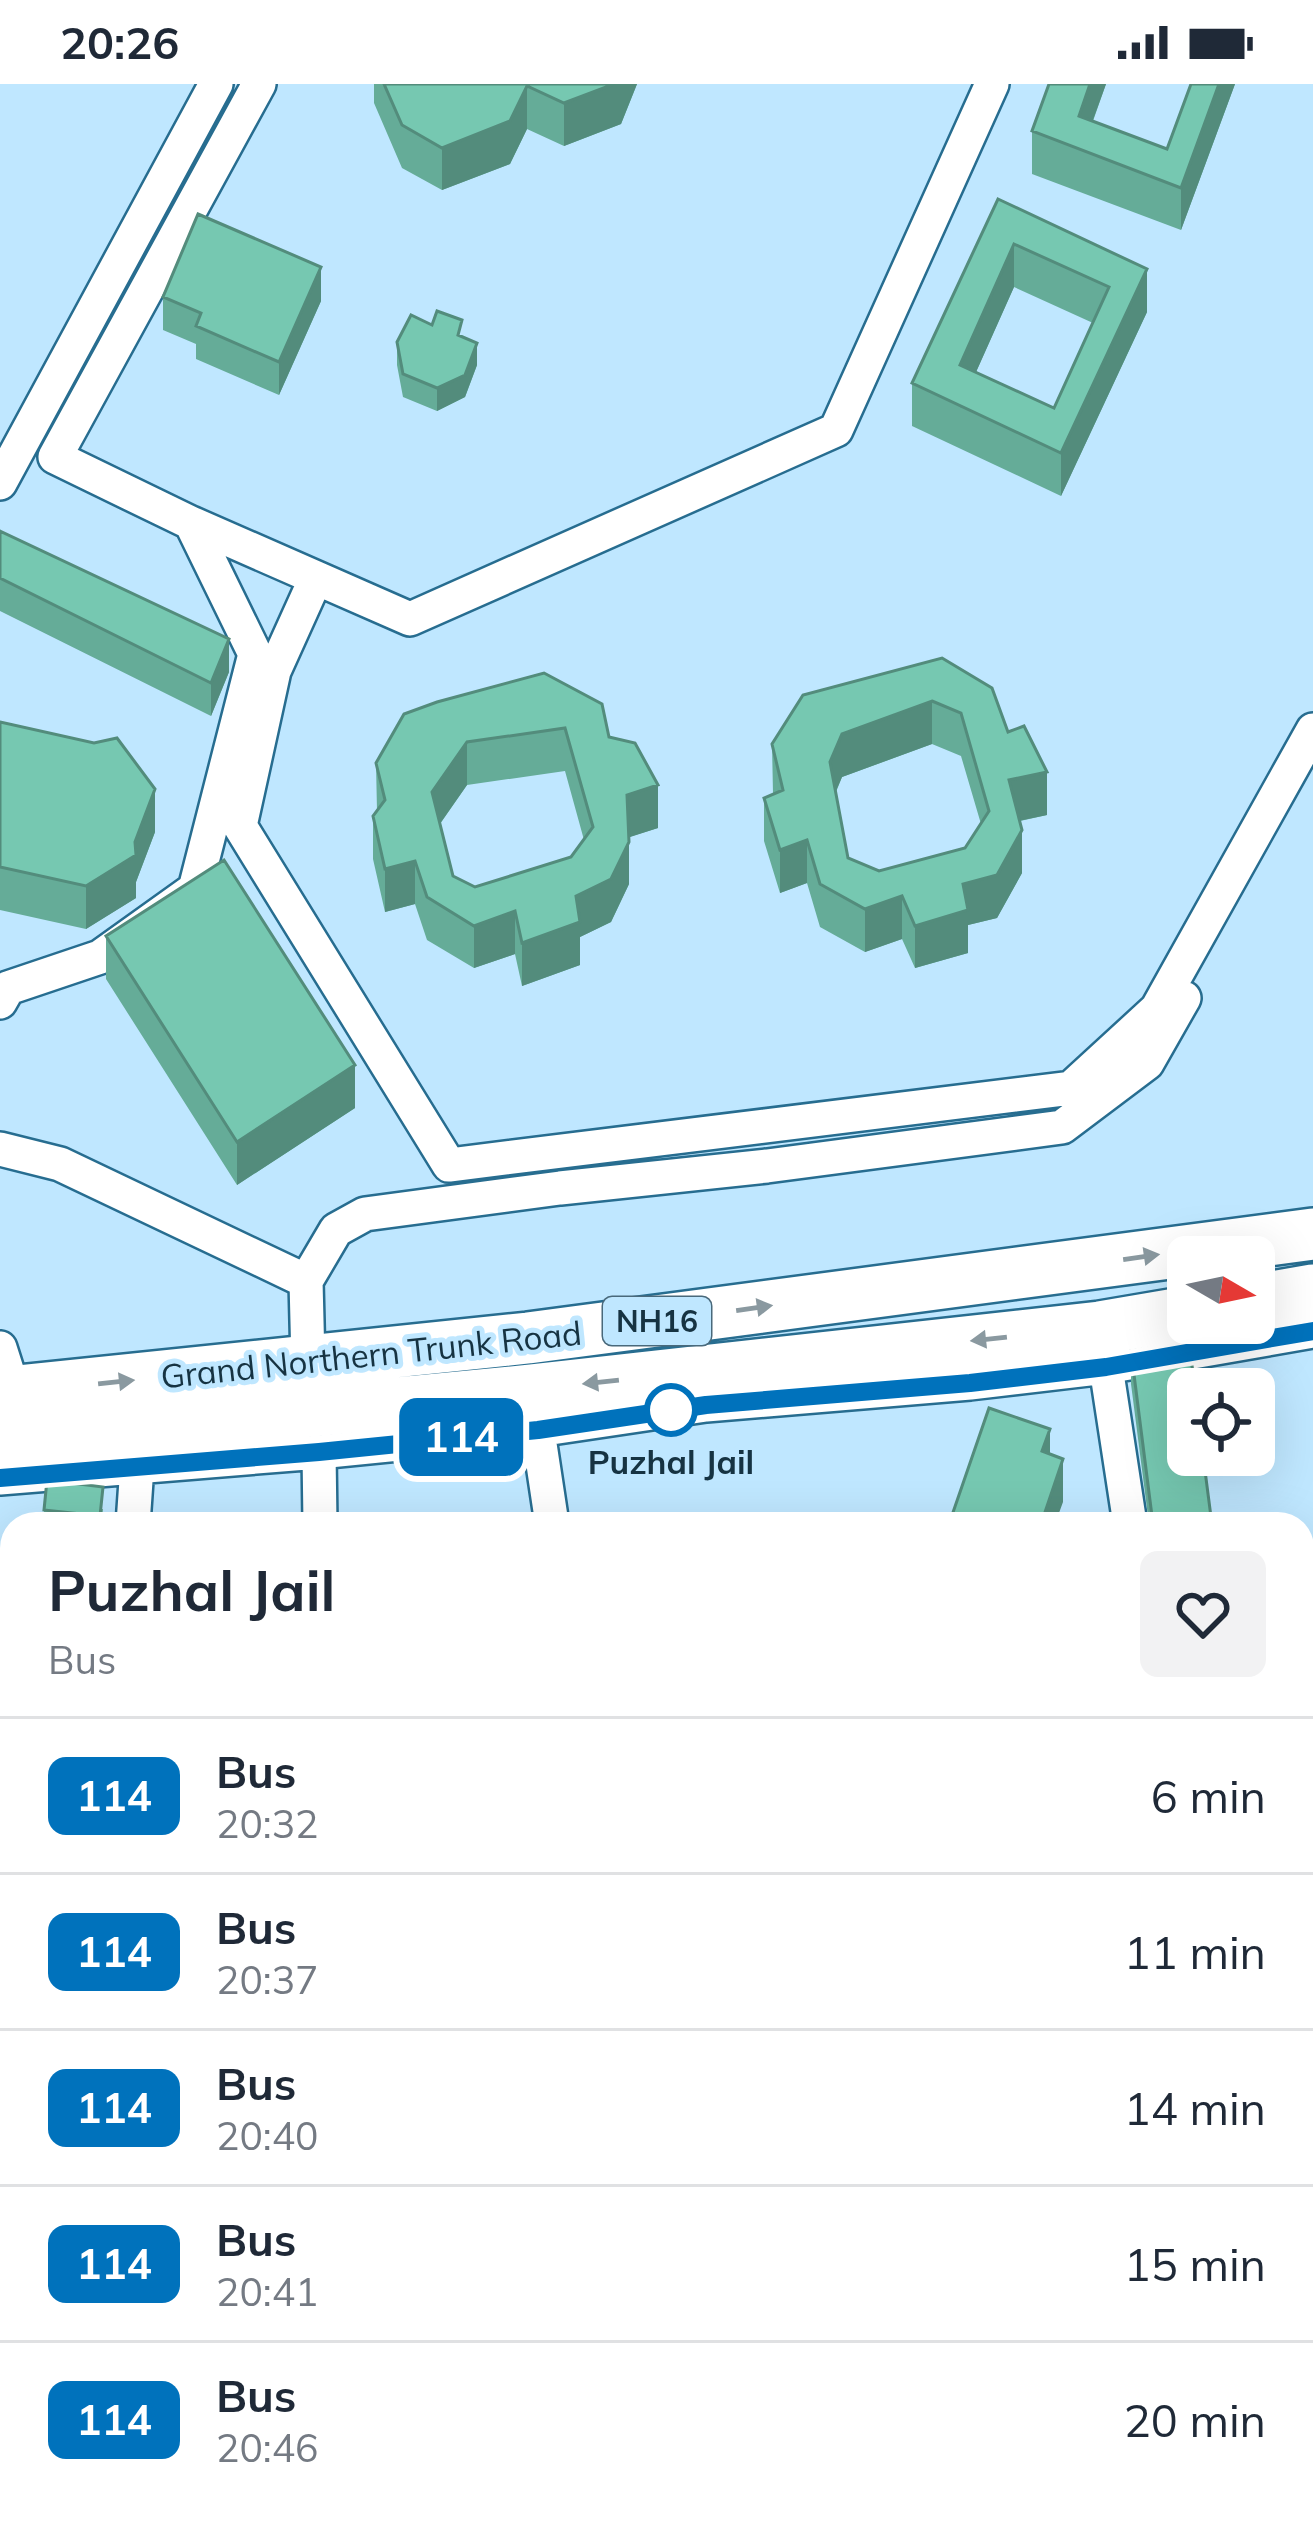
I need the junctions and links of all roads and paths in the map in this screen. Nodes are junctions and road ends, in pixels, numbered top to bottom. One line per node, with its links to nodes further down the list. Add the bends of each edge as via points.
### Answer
1 (215, 84): 4 (street)
2 (259, 84): 5 (street, via 56,457)
3 (992, 84): 6 (street, via 836,430 410,619)
4 (0, 482)
5 (190, 523): 6 (street); 9 (street, via 255,654 195,889 100,957 8,988)
6 (316, 578): 7 (street, via 274,671 240,826 449,1165 1071,1088 1157,1009)
7 (1313, 730)
8 (1313, 773): 12 (street, via 1147,1063 1062,1126 365,1214 336,1230)
9 (0, 1002)
10 (0, 1149): 12 (street, via 60,1164)
11 (1313, 1234): 17 (highway, Grand Northern Trunk Road / NH16, one-way to 11)
12 (306, 1281): 18 (street)
13 (1313, 1290): 14 (highway)
14 (1275, 1296)
15 (1167, 1316): 21 (highway, Grand Northern Trunk Road / NH16, one-way to 21)
16 (1313, 1331): 19 (street)
17 (528, 1338): 18 (highway, Grand Northern Trunk Road / NH16); 21 (street)
18 (308, 1362): 20 (highway, Grand Northern Trunk Road / NH16, one-way to 18)
19 (1106, 1367): 21 (street, via 706,1405); 29 (street)
20 (5, 1378)
21 (535, 1410): 22 (highway, Grand Northern Trunk Road / NH16); 23 (street); 28 (street)
22 (0, 1441)
23 (319, 1452): 24 (street); 27 (street)
24 (137, 1466): 25 (street); 26 (street)
25 (0, 1478)
26 (134, 1512)
27 (320, 1512)
28 (550, 1512)
29 (1128, 1512)

